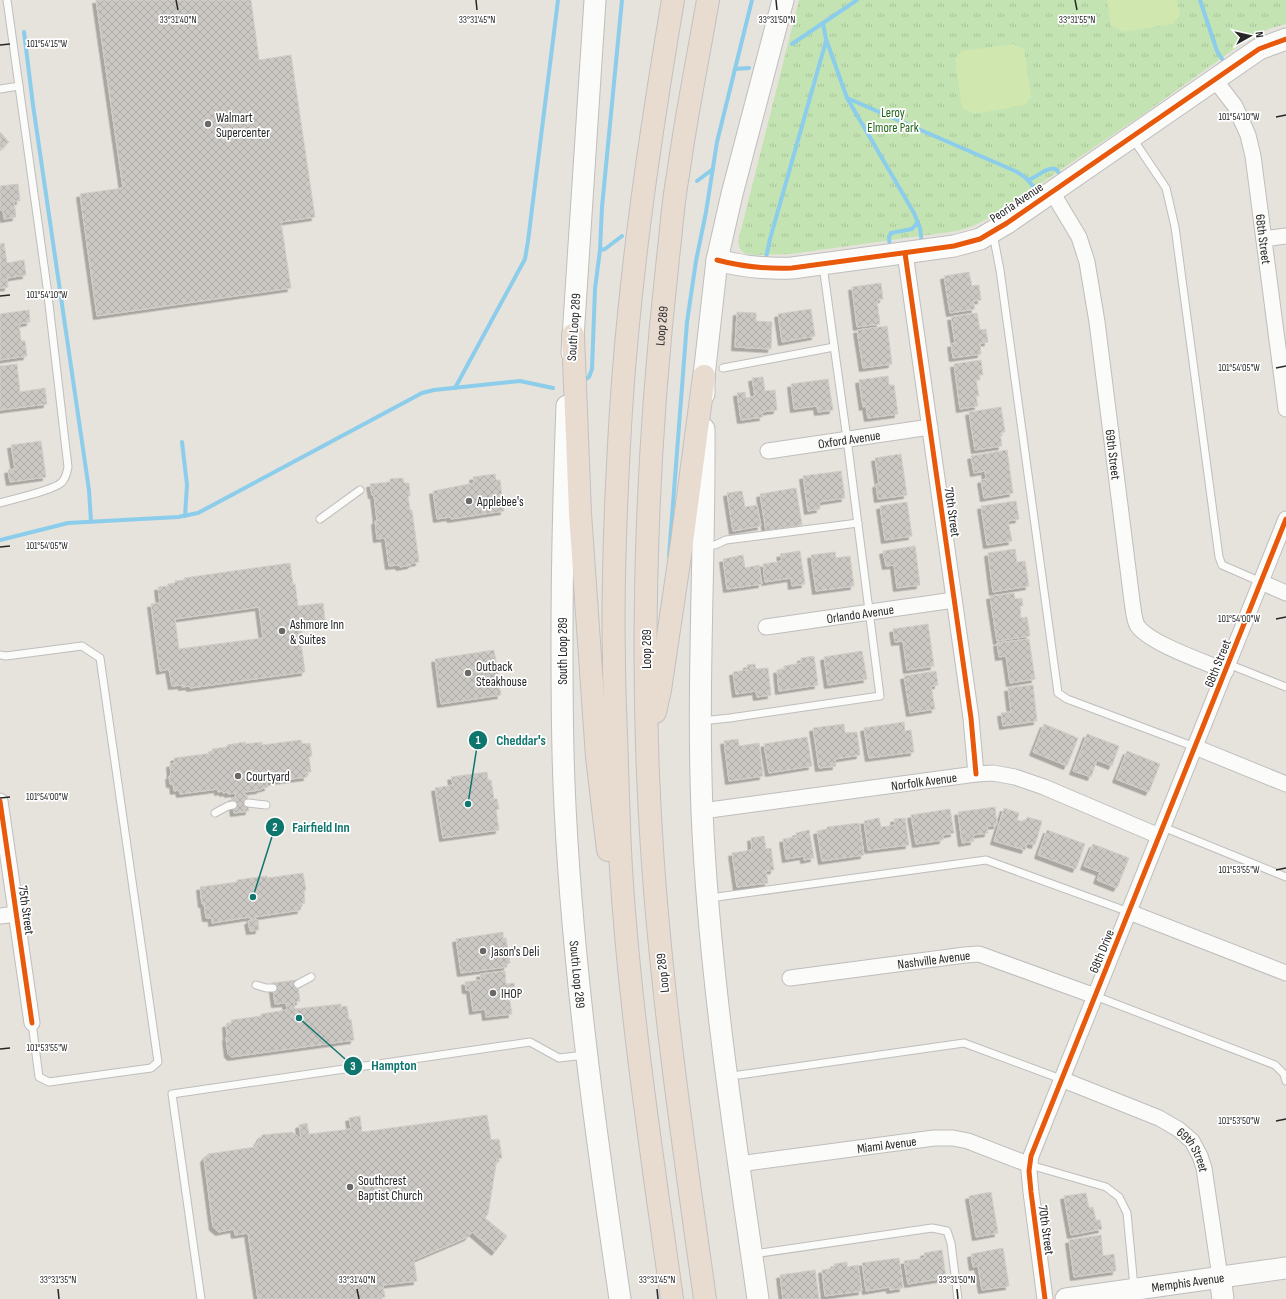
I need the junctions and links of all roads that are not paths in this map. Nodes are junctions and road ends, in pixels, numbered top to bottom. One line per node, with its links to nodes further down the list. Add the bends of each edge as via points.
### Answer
1 (7, 0): 8 (lane)
2 (595, 0): 18 (main road, South Loop 289)
3 (673, 0): 56 (highway, via 642,201 628,326 617,483 614,658 621,869)
4 (708, 0): 41 (highway, Loop 289, via 677,176 657,365 647,530)
5 (783, 0): 16 (main road, via 732,194)
6 (1286, 39): 7 (main road, Peoria Avenue, via 1259,49)
7 (1215, 80): 10 (main road, Peoria Avenue); 14 (street, 68th Street, via 1235,106 1248,135)
8 (19, 86): 9 (lane); 26 (lane, via 47,287 68,467 62,482 54,487)
9 (0, 89)
10 (1132, 137): 11 (main road, Peoria Avenue); 31 (lane, via 1166,188 1175,227 1218,557 1222,565)
11 (1052, 192): 12 (main road, Peoria Avenue); 37 (street, 69th Street, via 1079,237 1087,262 1137,625 1150,637 1173,649)
12 (992, 232): 15 (main road, Peoria Avenue, via 980,239 954,246); 40 (lane, via 1000,270 1058,693 1067,699)
13 (1286, 236): 14 (street)
14 (1264, 238): 21 (street, 68th Street)
15 (905, 253): 17 (main road, Peoria Avenue); 22 (street, 70th Street)
16 (718, 260): 17 (main road, Peoria Avenue, via 768,269); 20 (main road)
17 (822, 264): 19 (lane)
18 (574, 335): 56 (highway, via 580,513 598,757 610,872); 65 (main road, South Loop 289, via 567,398 563,515 562,719 570,895)
19 (834, 347): 20 (lane); 23 (lane)
20 (713, 372): 30 (main road, via 704,466); 41 (highway, via 682,542 660,690)
21 (1286, 409)
22 (930, 427): 23 (street, Oxford Avenue); 33 (street, 70th Street)
23 (847, 439): 24 (street, Oxford Avenue); 29 (lane)
24 (768, 451)
25 (360, 490): 27 (lane)
26 (0, 503)
27 (320, 519)
28 (1286, 519): 31 (street, 68th Street)
29 (858, 523): 30 (lane); 34 (lane)
30 (703, 545): 39 (main road)
31 (1261, 582): 32 (street); 37 (street, 68th Street)
32 (1286, 593)
33 (954, 600): 34 (street, Orlando Avenue); 42 (street, 70th Street, via 971,718)
34 (869, 613): 35 (street, Orlando Avenue); 39 (lane, via 880,696)
35 (766, 628)
36 (0, 655): 64 (lane, via 82,646 100,658 158,1062 151,1068 49,1082 39,1077)
37 (1227, 667): 38 (lane); 40 (street, 68th Street)
38 (1286, 687)
39 (700, 721): 48 (main road)
40 (1195, 747): 43 (street); 50 (street, 68th Drive)
41 (647, 753): 78 (highway, Loop 289, via 664,995)
42 (976, 774): 48 (street, Norfolk Avenue); 50 (street, Norfolk Avenue, via 993,773 1015,777)
43 (1286, 784)
44 (0, 801): 54 (street, 75th Street)
45 (248, 803): 47 (lane)
46 (233, 805): 49 (lane)
47 (266, 805)
48 (702, 811): 52 (main road)
49 (215, 813)
50 (1161, 831): 51 (lane); 53 (street, 68th Drive)
51 (1286, 877)
52 (708, 898): 53 (lane, via 986,860); 69 (main road, via 722,1042)
53 (1129, 912): 57 (street); 63 (street, 68th Drive)
54 (16, 914): 55 (street); 64 (street, 75th Street)
55 (0, 916)
56 (626, 934): 77 (highway, via 635,1022)
57 (1286, 973)
58 (311, 977): 60 (lane)
59 (790, 978): 63 (street, Nashville Avenue, via 979,954)
60 (298, 984)
61 (256, 985): 62 (lane)
62 (273, 988)
63 (1095, 996): 67 (street, 68th Drive); 68 (lane, via 1275,1065 1284,1074)
64 (32, 1023)
65 (587, 1055): 75 (lane, via 559,1058 530,1042 172,1094); 76 (main road, South Loop 289)
66 (740, 1075): 67 (lane, via 964,1043)
67 (1061, 1079): 70 (street, 68th Drive); 73 (street, 69th Street, via 1159,1118 1192,1141 1204,1168)
68 (1286, 1081)
69 (739, 1164): 70 (street, Miami Avenue, via 954,1138); 71 (main road)
70 (1030, 1165): 74 (lane, via 1106,1188 1119,1198 1127,1213); 81 (street, 70th Street, via 1031,1192)
71 (751, 1254): 79 (main road); 80 (lane, via 932,1228 946,1232 951,1243)
72 (1286, 1268): 73 (main road, Memphis Avenue)
73 (1220, 1277): 74 (main road, Memphis Avenue); 83 (main road, 69th Street)
74 (1135, 1294): 82 (main road, Memphis Avenue)
75 (201, 1299)
76 (620, 1299)
77 (672, 1299)
78 (705, 1299)
79 (758, 1299)
80 (958, 1299)
81 (1045, 1299)
82 (1066, 1299)
83 (1224, 1299)

